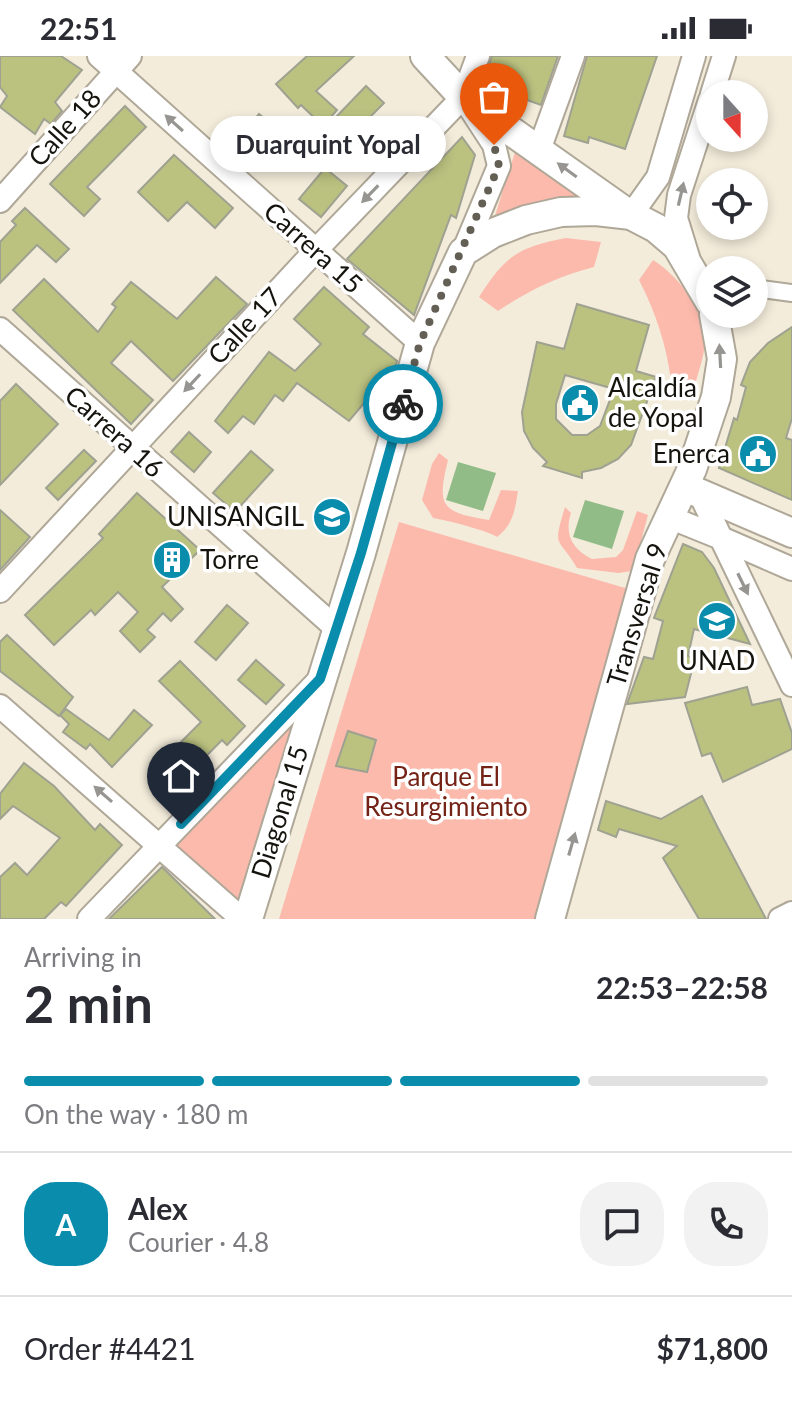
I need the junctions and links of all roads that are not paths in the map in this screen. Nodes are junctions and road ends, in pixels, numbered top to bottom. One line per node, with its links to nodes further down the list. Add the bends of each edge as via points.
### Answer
1 (425, 56): 8 (street)
2 (478, 56): 8 (street, Calle 17)
3 (573, 56): 10 (street)
4 (694, 56): 12 (street, via 658,177)
5 (724, 56): 7 (street)
6 (115, 61): 11 (street, Calle 18); 13 (street, Carrera 15, one-way to 6)
7 (716, 80)
8 (463, 97): 10 (street); 13 (street, Calle 17, one-way to 13); 14 (street, via 494,145 499,166)
9 (696, 143): 15 (street, one-way to 9, via 676,218)
10 (539, 150): 12 (street, one-way to 10)
11 (0, 201)
12 (631, 215): 14 (street, via 596,211 538,217 493,233); 16 (street, via 677,246)
13 (316, 250): 21 (street, Carrera 15); 22 (street, Calle 17, one-way to 22)
14 (463, 252): 21 (street, Diagonal 15)
15 (696, 268)
16 (696, 271)
17 (768, 290): 18 (street)
18 (792, 293)
19 (716, 328): 23 (street, Transversal 9, one-way to 19, via 722,359)
20 (0, 329): 22 (street, Carrera 16)
21 (420, 343): 29 (street, Diagonal 15)
22 (132, 449): 28 (street, Calle 17); 29 (street, Carrera 16)
23 (692, 490): 24 (street, Transversal 9); 25 (street); 26 (street)
24 (669, 517): 26 (street); 37 (street, Transversal 9, one-way to 24, via 650,559)
25 (792, 533)
26 (721, 538): 27 (street); 31 (street, one-way to 31)
27 (792, 569)
28 (0, 591)
29 (337, 629): 30 (street, Diagonal 15)
30 (320, 679): 33 (street); 36 (street, Diagonal 15)
31 (792, 685)
32 (0, 706): 33 (street, one-way to 32)
33 (162, 845): 35 (street); 36 (street)
34 (792, 913): 38 (street)
35 (89, 919)
36 (245, 919)
37 (550, 919)
38 (780, 919)

